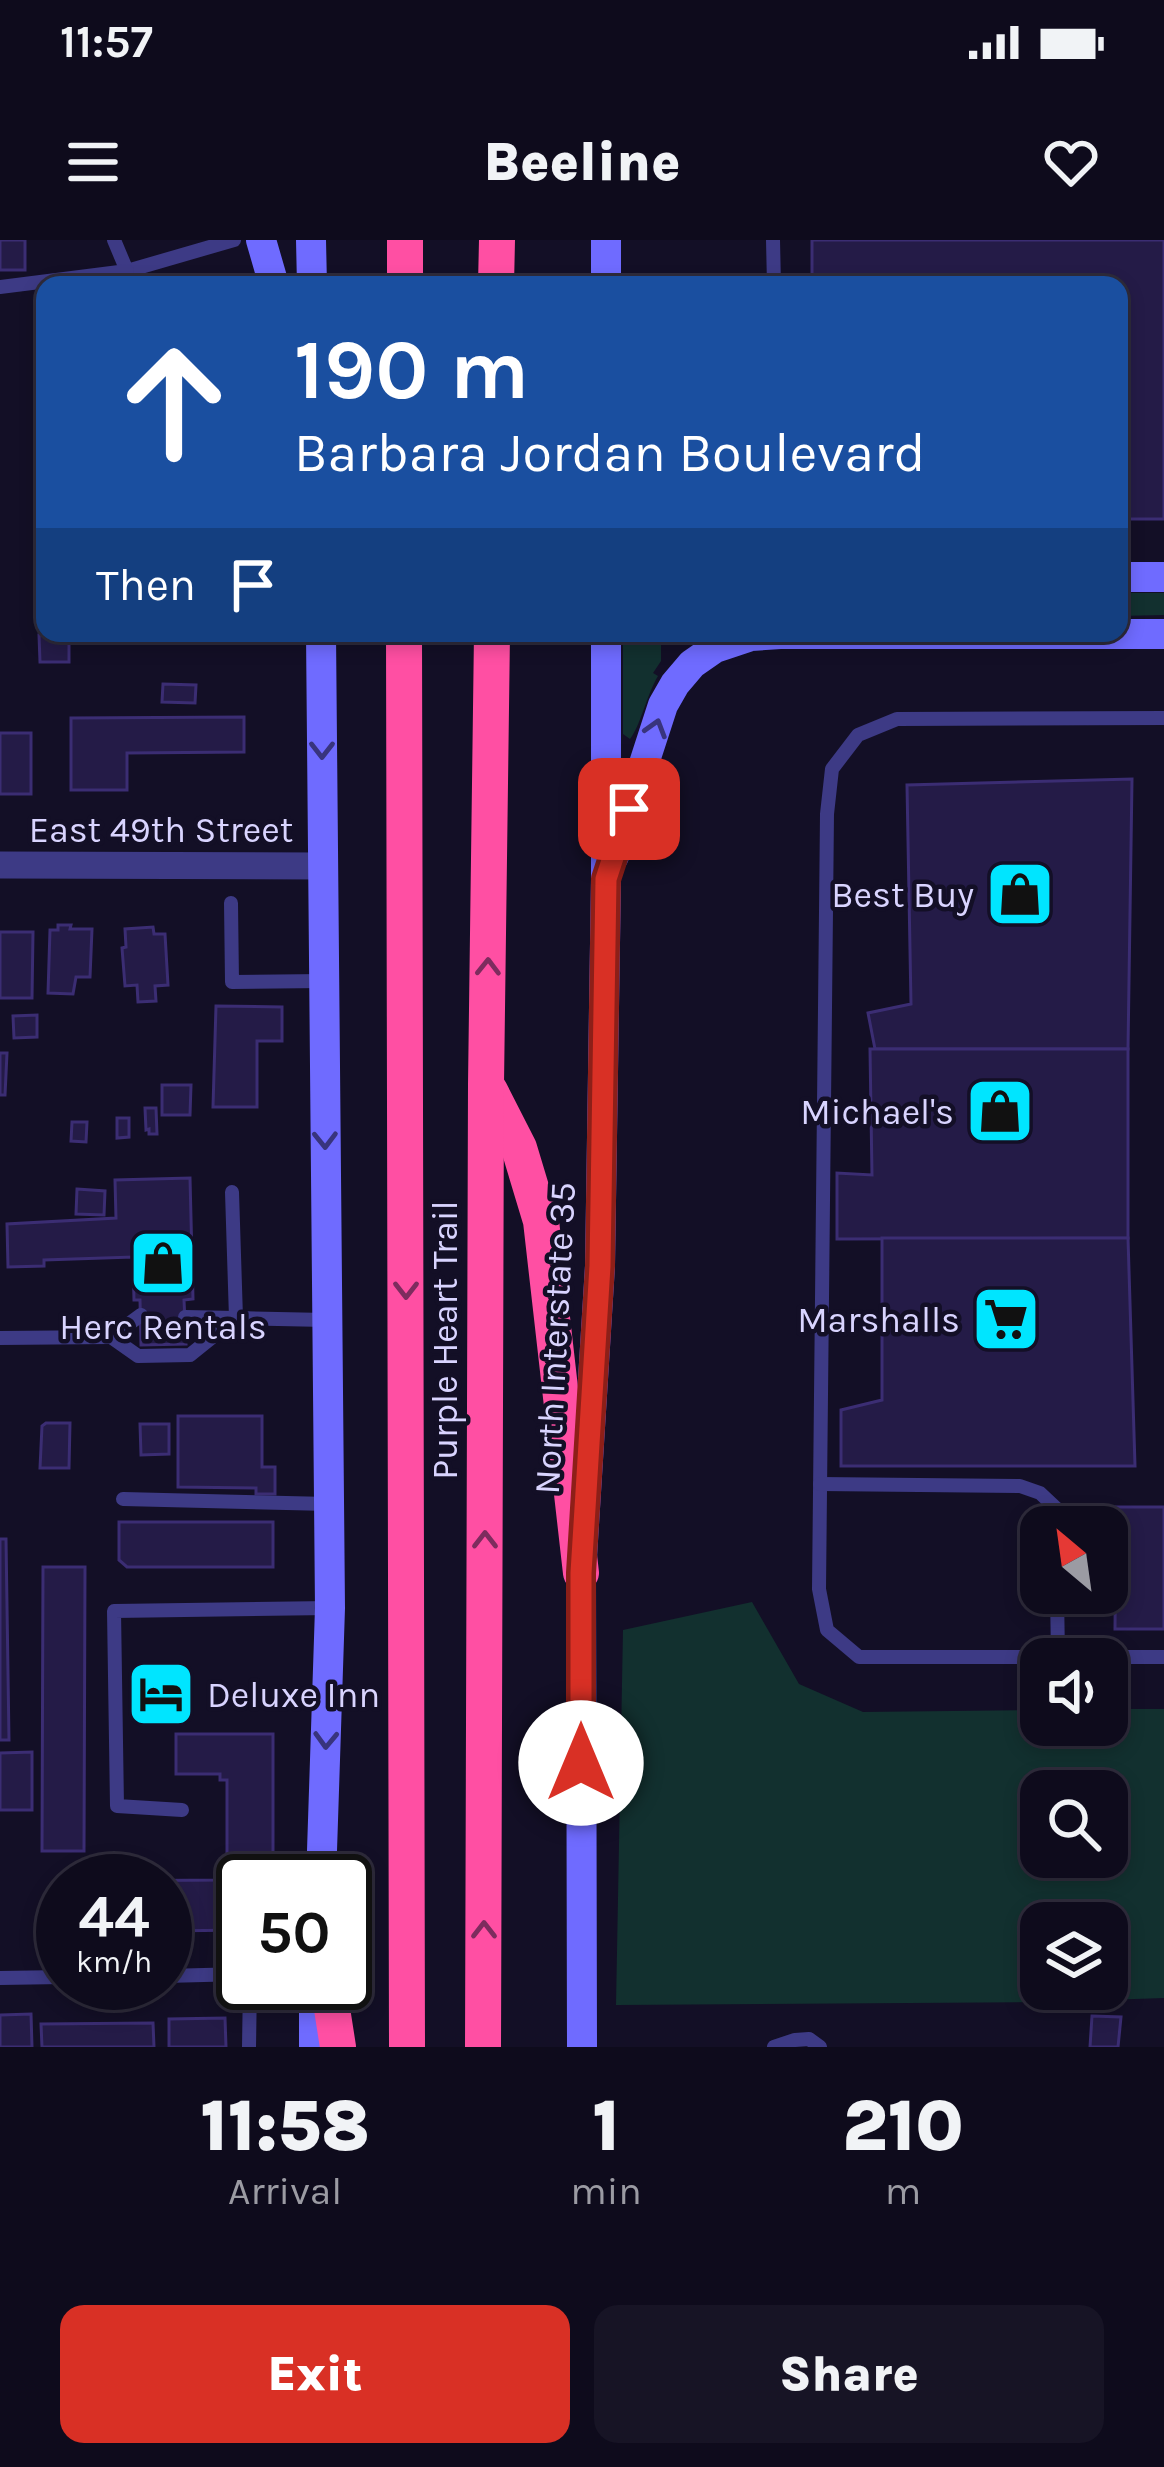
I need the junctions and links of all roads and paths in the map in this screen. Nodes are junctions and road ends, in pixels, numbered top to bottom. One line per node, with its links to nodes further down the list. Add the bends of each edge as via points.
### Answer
1 (114, 240): 9 (lane)
2 (234, 240): 9 (lane)
3 (261, 240): 11 (main road)
4 (310, 240): 12 (main road)
5 (405, 240): 13 (highway)
6 (497, 240): 14 (highway)
7 (606, 240): 15 (main road)
8 (773, 240): 16 (lane)
9 (127, 271): 10 (lane)
10 (85, 276)
11 (271, 276)
12 (312, 276)
13 (405, 276)
14 (496, 276)
15 (606, 276)
16 (774, 276)
17 (36, 282): 18 (lane)
18 (0, 286)
19 (1164, 577): 20 (main road)
20 (1128, 578)
21 (1128, 634): 22 (main road, one-way to 22)
22 (1164, 634)
23 (321, 642): 30 (main road, one-way to 30)
24 (404, 642): 61 (highway, Purple Heart Trail, one-way to 61)
25 (492, 642): 34 (highway, Purple Heart Trail, one-way to 25)
26 (606, 642): 31 (main road, North Interstate 35)
27 (734, 642): 31 (main road, one-way to 27, via 668,694 692,664)
28 (1164, 718): 42 (lane, via 898,719 858,735 832,769)
29 (0, 865): 30 (street, East 49th Street)
30 (322, 866): 33 (main road)
31 (606, 879): 46 (main road, North Interstate 35, via 600,1266)
32 (231, 903): 33 (lane, via 232,982)
33 (323, 980): 39 (main road, one-way to 39)
34 (486, 1084): 46 (highway, via 519,1148 542,1221); 62 (highway, Purple Heart Trail, one-way to 34)
35 (232, 1192): 38 (lane)
36 (140, 1315): 40 (lane)
37 (185, 1317): 38 (lane)
38 (236, 1318): 39 (lane); 40 (lane, via 190,1355 138,1356)
39 (327, 1320): 44 (main road)
40 (111, 1337): 41 (lane)
41 (0, 1338)
42 (820, 1484): 45 (lane, via 1021,1486); 48 (lane, via 819,1589 827,1630 859,1657)
43 (123, 1499): 44 (lane)
44 (329, 1504): 47 (main road)
45 (1054, 1506)
46 (581, 1573): 63 (main road, North Interstate 35)
47 (330, 1608): 51 (lane, via 115,1611 117,1806); 52 (main road, one-way to 52)
48 (1020, 1657)
49 (1128, 1657): 50 (lane)
50 (1164, 1657)
51 (182, 1810)
52 (322, 1854)
53 (36, 1977): 54 (lane)
54 (0, 1978)
55 (250, 2010): 58 (lane)
56 (314, 2010): 59 (main road)
57 (332, 2010): 60 (highway)
58 (249, 2047)
59 (314, 2047)
60 (338, 2047)
61 (407, 2047)
62 (484, 2047)
63 (582, 2047)
64 (774, 2047): 65 (lane, via 809,2038)
65 (820, 2047)

